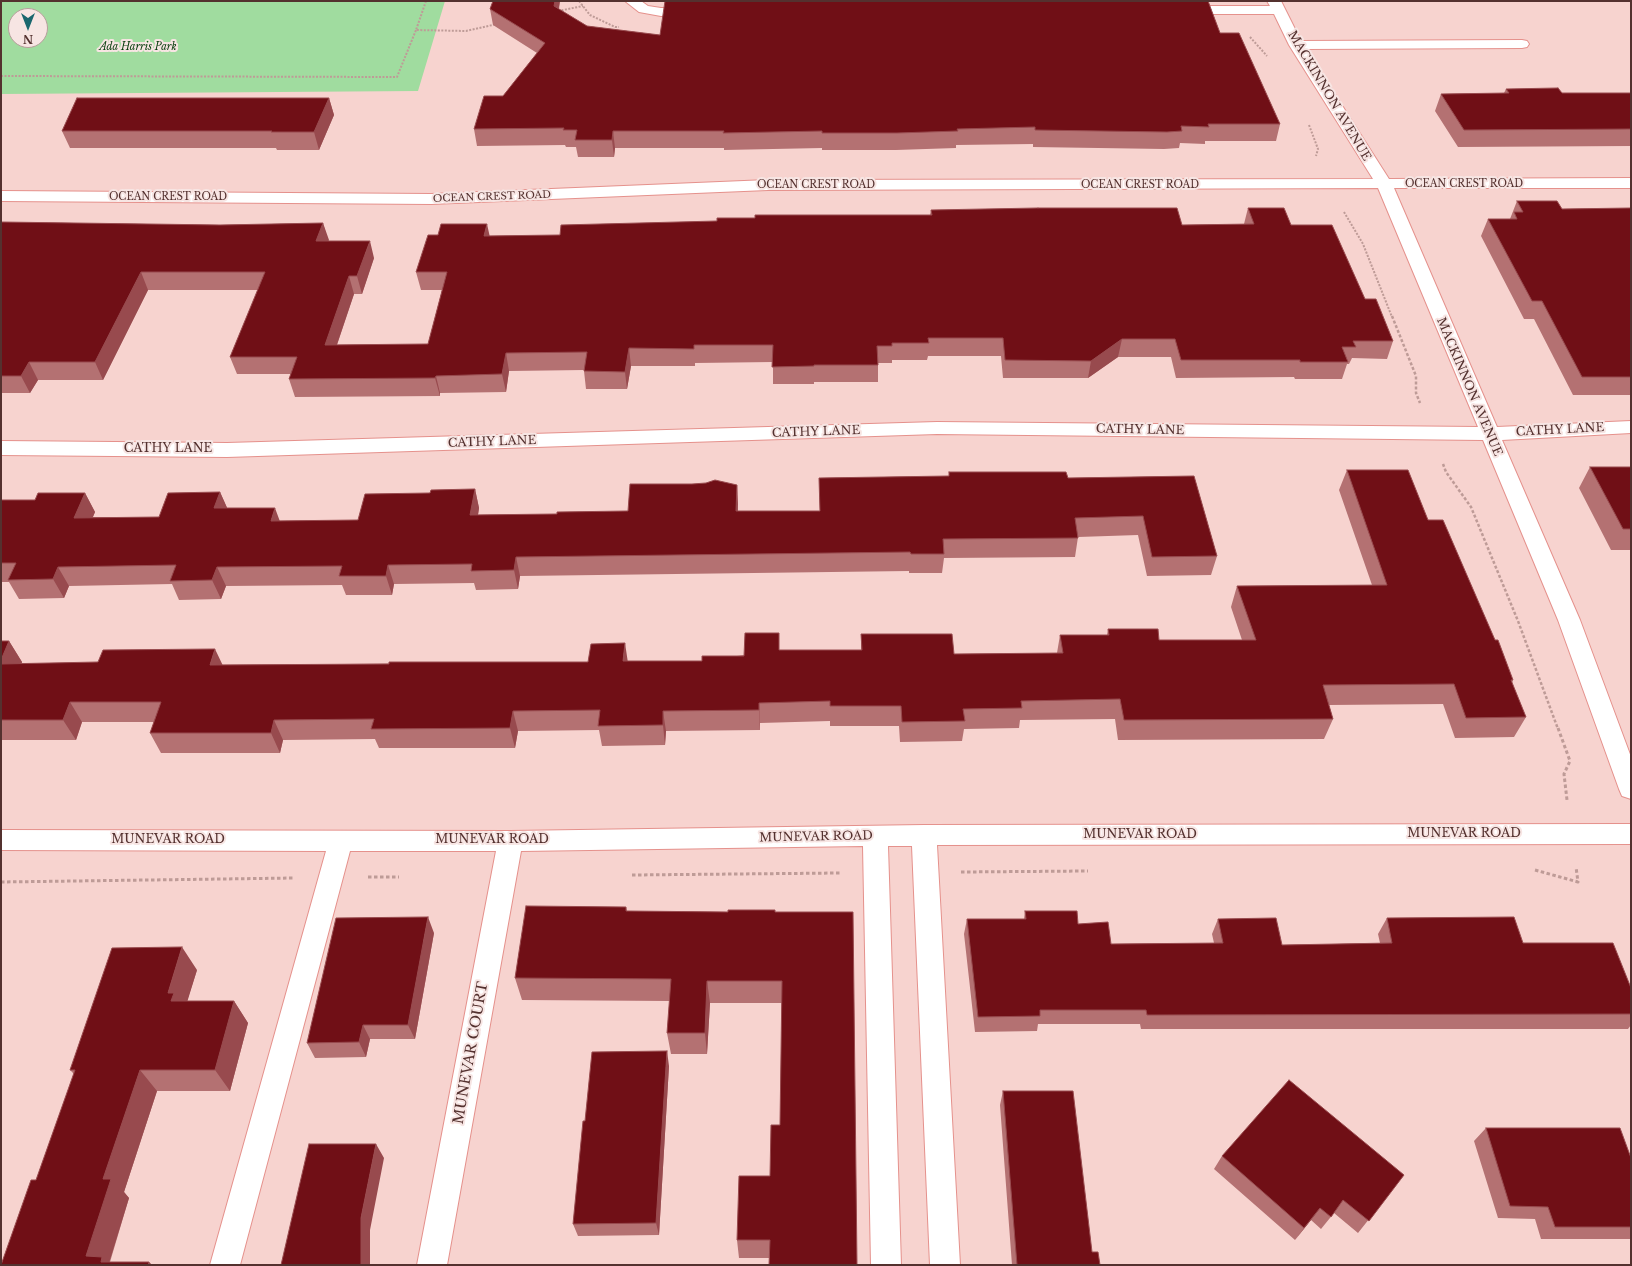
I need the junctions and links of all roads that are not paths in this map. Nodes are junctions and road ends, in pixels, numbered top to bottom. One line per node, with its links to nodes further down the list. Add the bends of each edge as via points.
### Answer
1 (632, 1): 4 (street, via 644,9 661,12)
2 (1276, 5): 3 (street); 6 (street, MACKINNON AVENUE)
3 (1172, 10)
4 (709, 12)
5 (1522, 44): 6 (street)
6 (1296, 45): 8 (street, MACKINNON AVENUE)
7 (1631, 183): 8 (street, OCEAN CREST ROAD)
8 (1384, 184): 9 (street, OCEAN CREST ROAD, via 768,185 431,199); 11 (street, MACKINNON AVENUE)
9 (1, 196)
10 (1631, 427): 11 (street, CATHY LANE)
11 (1489, 434): 12 (street, CATHY LANE, via 937,428 227,450); 13 (street, MACKINNON AVENUE, via 1569,620)
12 (1, 448)
13 (1631, 789)
14 (1631, 834): 15 (street, MUNEVAR ROAD)
15 (924, 835): 16 (street, MUNEVAR ROAD); 23 (street)
16 (875, 836): 19 (street, MUNEVAR ROAD); 22 (street)
17 (1, 840): 18 (street, MUNEVAR ROAD)
18 (341, 840): 19 (street, MUNEVAR ROAD); 20 (street)
19 (510, 841): 21 (street, MUNEVAR COURT)
20 (225, 1265)
21 (432, 1265)
22 (886, 1265)
23 (945, 1265)

